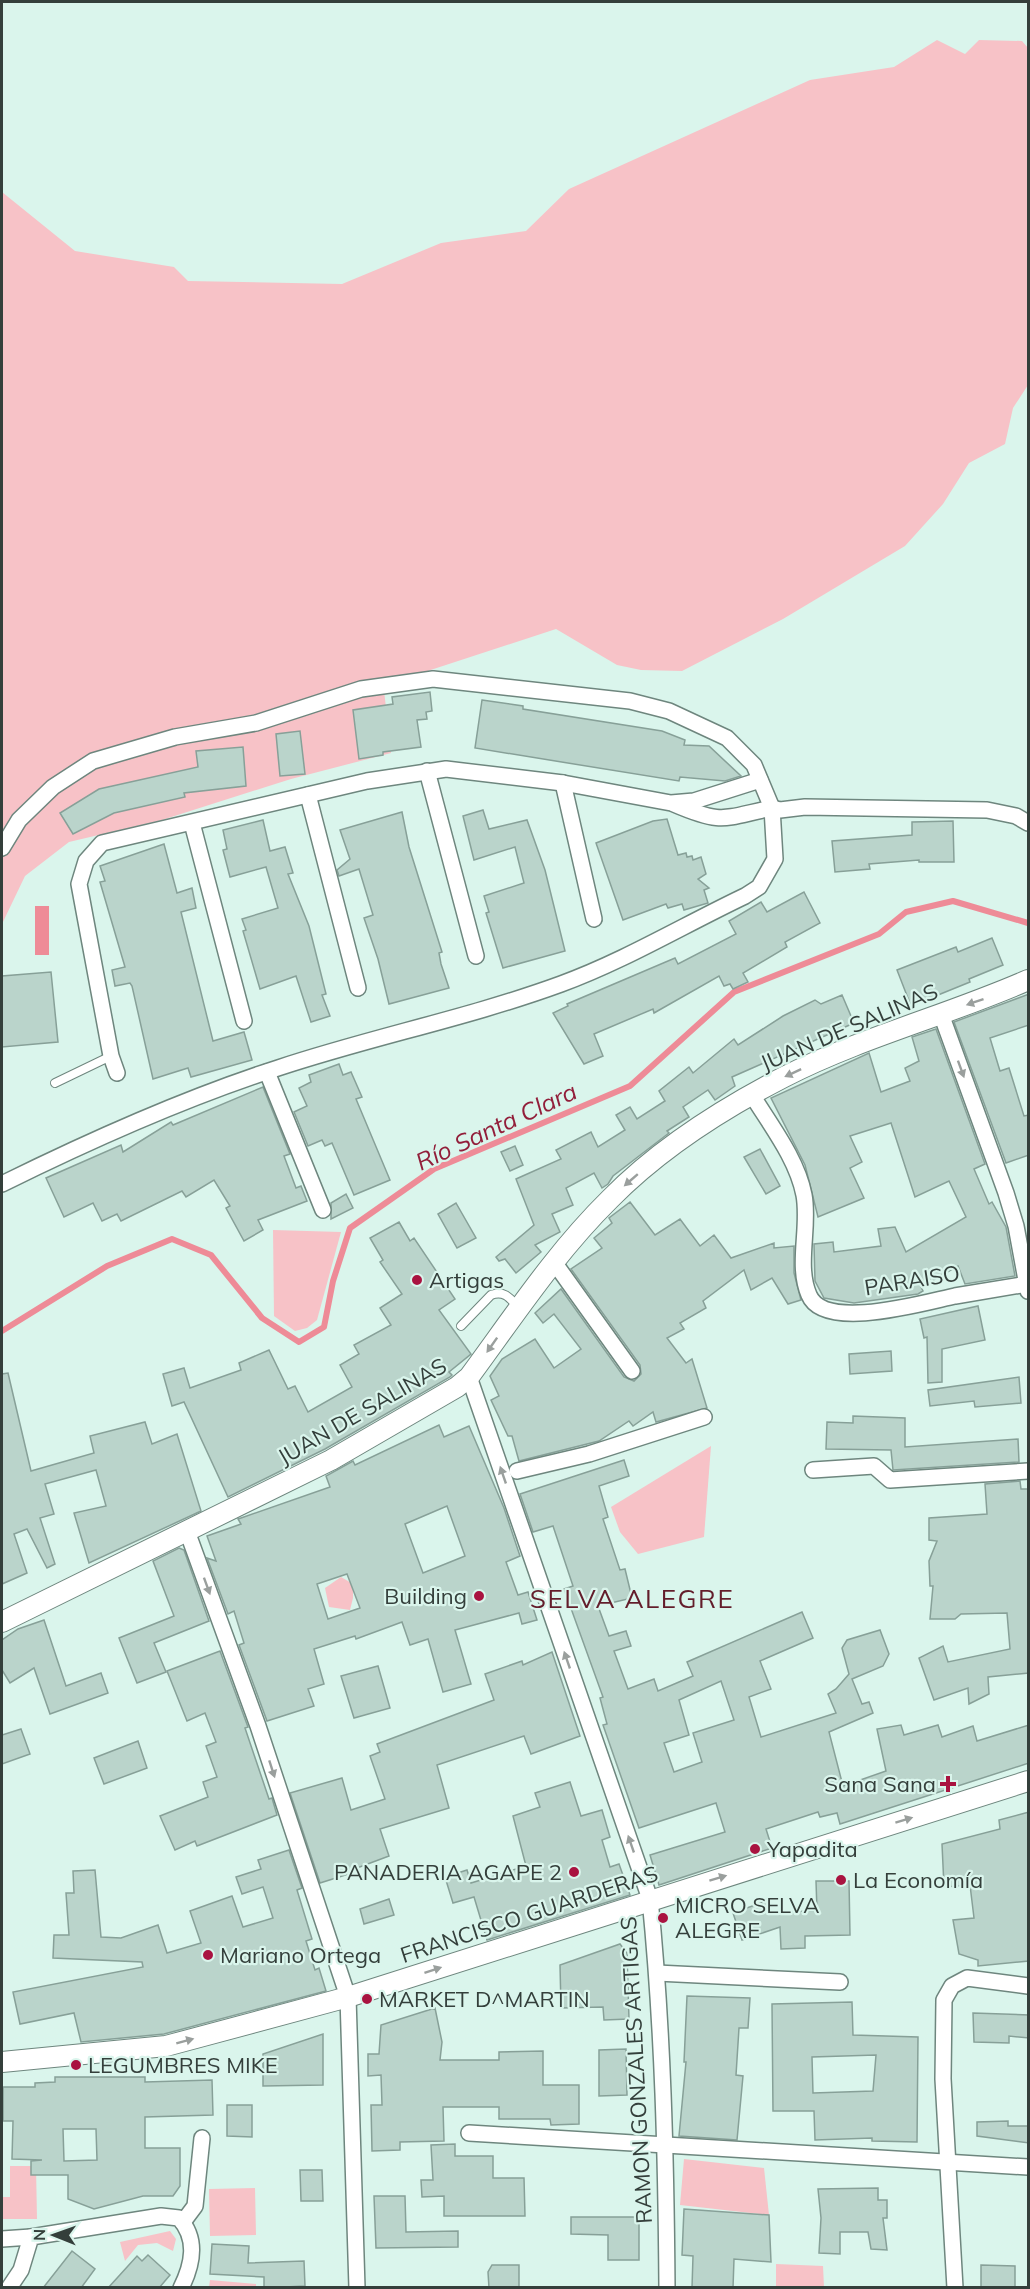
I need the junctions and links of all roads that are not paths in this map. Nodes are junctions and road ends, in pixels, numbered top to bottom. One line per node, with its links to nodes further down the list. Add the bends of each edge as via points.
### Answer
1 (427, 771): 3 (street, via 446,769); 4 (street); 11 (street)
2 (760, 780): 5 (street, via 694,801); 6 (street); 9 (street, via 754,765 727,738 669,711 630,701 433,679 361,689 256,723 175,737 93,761 53,787 19,820)
3 (563, 783): 5 (street); 10 (street)
4 (308, 795): 7 (street); 13 (street)
5 (671, 803): 6 (street, via 704,817 723,819)
6 (772, 808): 8 (street, via 987,810); 17 (street, via 775,859 759,887 745,896 564,983)
7 (192, 823): 15 (street); 16 (street, via 102,843 86,861 80,884)
8 (1029, 823)
9 (2, 848)
10 (594, 919)
11 (476, 956)
12 (1029, 980): 14 (street, JUAN DE SALINAS, one-way to 14)
13 (358, 988)
14 (941, 1014): 20 (street, JUAN DE SALINAS, one-way to 20, via 828,1057); 24 (street, one-way to 24, via 1006,1193)
15 (244, 1021)
16 (111, 1056): 18 (street); 19 (lane)
17 (267, 1072): 21 (street, via 168,1107); 22 (street)
18 (117, 1073)
19 (55, 1083)
20 (752, 1095): 23 (street, JUAN DE SALINAS, one-way to 23, via 700,1126 610,1198); 24 (street, PARAISO, via 798,1173 806,1218 804,1266 809,1296 822,1310 848,1313 912,1308 953,1297)
21 (2, 1184)
22 (323, 1210)
23 (554, 1262): 25 (street, JUAN DE SALINAS); 27 (street)
24 (1028, 1287)
25 (519, 1309): 26 (lane, via 508,1296 497,1292); 28 (street, JUAN DE SALINAS, one-way to 28)
26 (460, 1326)
27 (632, 1371)
28 (469, 1377): 33 (street, JUAN DE SALINAS, via 331,1460); 36 (street, RAMON GONZALES ARTIGAS, one-way to 28)
29 (704, 1418): 31 (street, via 589,1454)
30 (813, 1470): 32 (street, via 874,1466 890,1480)
31 (517, 1471)
32 (1029, 1471)
33 (187, 1530): 34 (street, JUAN DE SALINAS); 40 (street, one-way to 40, via 258,1726)
34 (2, 1622)
35 (1029, 1781): 36 (street, FRANCISCO GUARDERAS, one-way to 35)
36 (650, 1899): 37 (street, RAMON GONZALES ARTIGAS); 40 (street, FRANCISCO GUARDERAS, one-way to 36)
37 (657, 1973): 38 (street); 44 (street, RAMON GONZALES ARTIGAS)
38 (840, 1982)
39 (1029, 1986): 45 (street, via 968,1978 958,1981 948,1992 943,2079)
40 (348, 1997): 41 (street, FRANCISCO GUARDERAS, one-way to 40, via 166,2046); 52 (street)
41 (2, 2062)
42 (469, 2133): 44 (street)
43 (202, 2138): 47 (street, via 195,2206)
44 (666, 2145): 45 (street); 53 (street, RAMON GONZALES ARTIGAS)
45 (948, 2161): 46 (street); 54 (street)
46 (1029, 2167)
47 (183, 2222): 48 (street, via 179,2217 161,2216); 51 (street, via 193,2247)
48 (31, 2237): 49 (street); 50 (street, via 27,2254)
49 (2, 2239)
50 (9, 2288)
51 (181, 2288)
52 (357, 2288)
53 (667, 2288)
54 (955, 2288)

